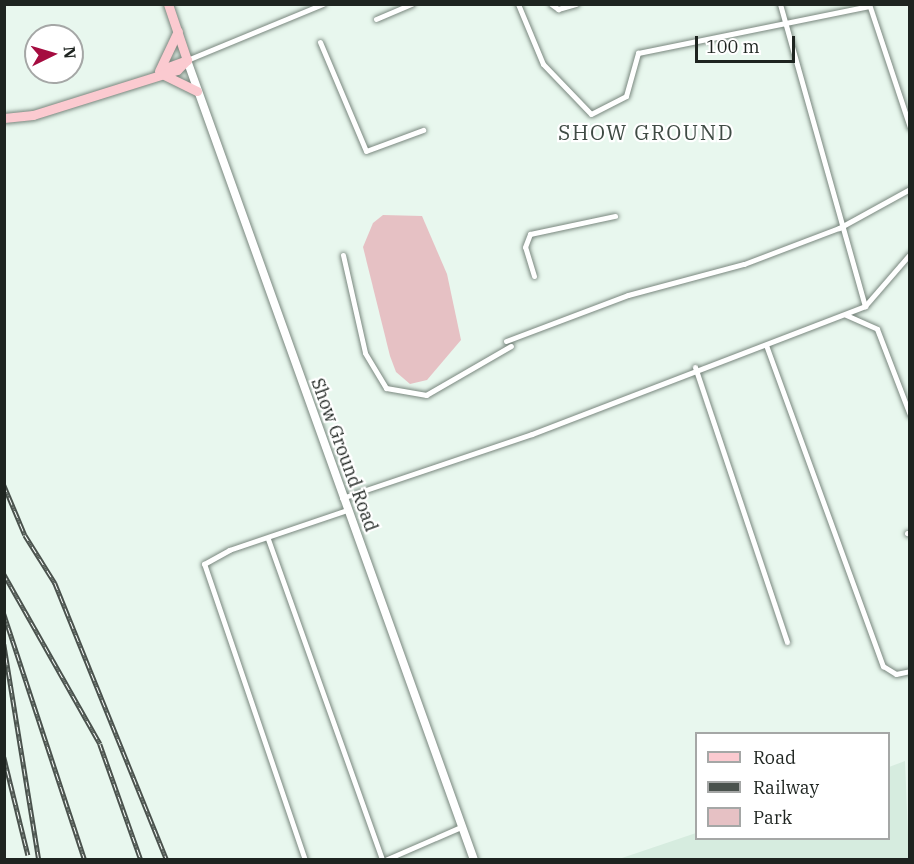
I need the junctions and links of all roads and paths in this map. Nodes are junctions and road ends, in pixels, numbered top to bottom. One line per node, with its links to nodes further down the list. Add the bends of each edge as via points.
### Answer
1 (168, 4): 11 (main road)
2 (323, 4): 13 (street)
3 (412, 4): 9 (street)
4 (518, 4): 10 (street, via 543,64 591,114 626,96 638,53)
5 (552, 4): 6 (street)
6 (576, 4)
7 (780, 4): 10 (street)
8 (869, 5): 10 (street); 17 (street)
9 (376, 19)
10 (785, 24): 21 (street)
11 (178, 31): 13 (main road); 14 (main road)
12 (320, 42): 18 (street, via 366,152)
13 (187, 60): 14 (main road, via 177,70); 15 (main road, Show Ground Road)
14 (158, 72): 15 (main road); 16 (main road, via 33,115)
15 (197, 91): 32 (main road, Show Ground Road)
16 (4, 118)
17 (909, 127)
18 (423, 130)
19 (909, 189): 21 (street)
20 (615, 216): 24 (street, via 530,234 525,247)
21 (839, 228): 25 (street); 27 (street, via 744,264 628,295)
22 (909, 254): 25 (street)
23 (344, 255): 29 (street, via 365,353 386,388 426,395)
24 (534, 276)
25 (864, 306): 26 (street)
26 (844, 314): 28 (street); 31 (street, via 877,329)
27 (506, 341)
28 (766, 345): 30 (street); 36 (street, via 883,666 896,674)
29 (511, 346)
30 (696, 368): 32 (street, via 532,434); 35 (street)
31 (909, 415)
32 (342, 498): 33 (main road, Show Ground Road)
33 (347, 510): 34 (street); 37 (main road, Show Ground Road)
34 (268, 539): 38 (street, via 212,556 204,567); 39 (street)
35 (787, 642)
36 (909, 671)
37 (461, 827): 39 (street); 40 (main road, Show Ground Road)
38 (305, 860)
39 (383, 860)
40 (474, 860)

